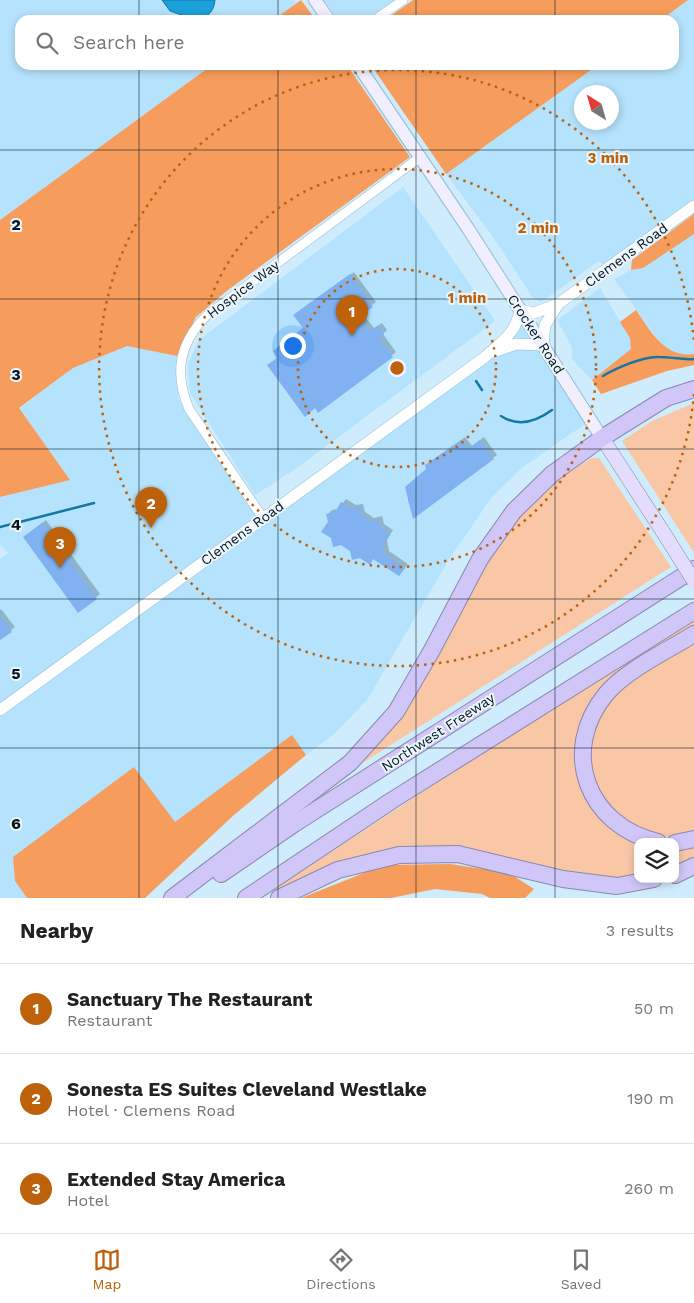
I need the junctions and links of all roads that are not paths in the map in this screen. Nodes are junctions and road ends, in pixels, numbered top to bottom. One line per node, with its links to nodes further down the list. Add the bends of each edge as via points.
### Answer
1 (315, 0): 3 (main road)
2 (403, 0): 4 (street)
3 (326, 15)
4 (382, 15)
5 (361, 70): 6 (main road, Crocker Road)
6 (419, 158): 9 (main road, Crocker Road); 14 (street, Hospice Way, via 206,316 188,339 180,372 182,392 189,409)
7 (694, 206): 8 (street, Clemens Road)
8 (558, 304): 9 (street, Clemens Road, via 534,313); 10 (street, Clemens Road, via 546,325)
9 (520, 310): 10 (main road, Crocker Road); 11 (street, Clemens Road, via 514,332)
10 (543, 346): 11 (street, Clemens Road, via 516,344); 13 (main road, Crocker Road)
11 (485, 357): 14 (street, Clemens Road)
12 (694, 389): 13 (highway, via 666,398)
13 (602, 438): 16 (main road, Crocker Road, bridge); 26 (highway, via 552,474 514,511 480,559 396,712 350,763)
14 (264, 518): 19 (street, Clemens Road)
15 (694, 569): 27 (highway, Northwest Freeway, via 294,824)
16 (694, 581)
17 (694, 611): 28 (highway, via 391,801)
18 (694, 634): 20 (highway, via 607,692 595,708 586,730 581,755 587,782 604,811 624,829)
19 (0, 710)
20 (648, 838)
21 (694, 840): 22 (highway)
22 (679, 842)
23 (694, 866): 24 (highway)
24 (679, 873)
25 (634, 883): 29 (highway, via 617,886 562,879 458,854 399,855 338,870)
26 (172, 898)
27 (185, 898)
28 (246, 898)
29 (279, 898)

